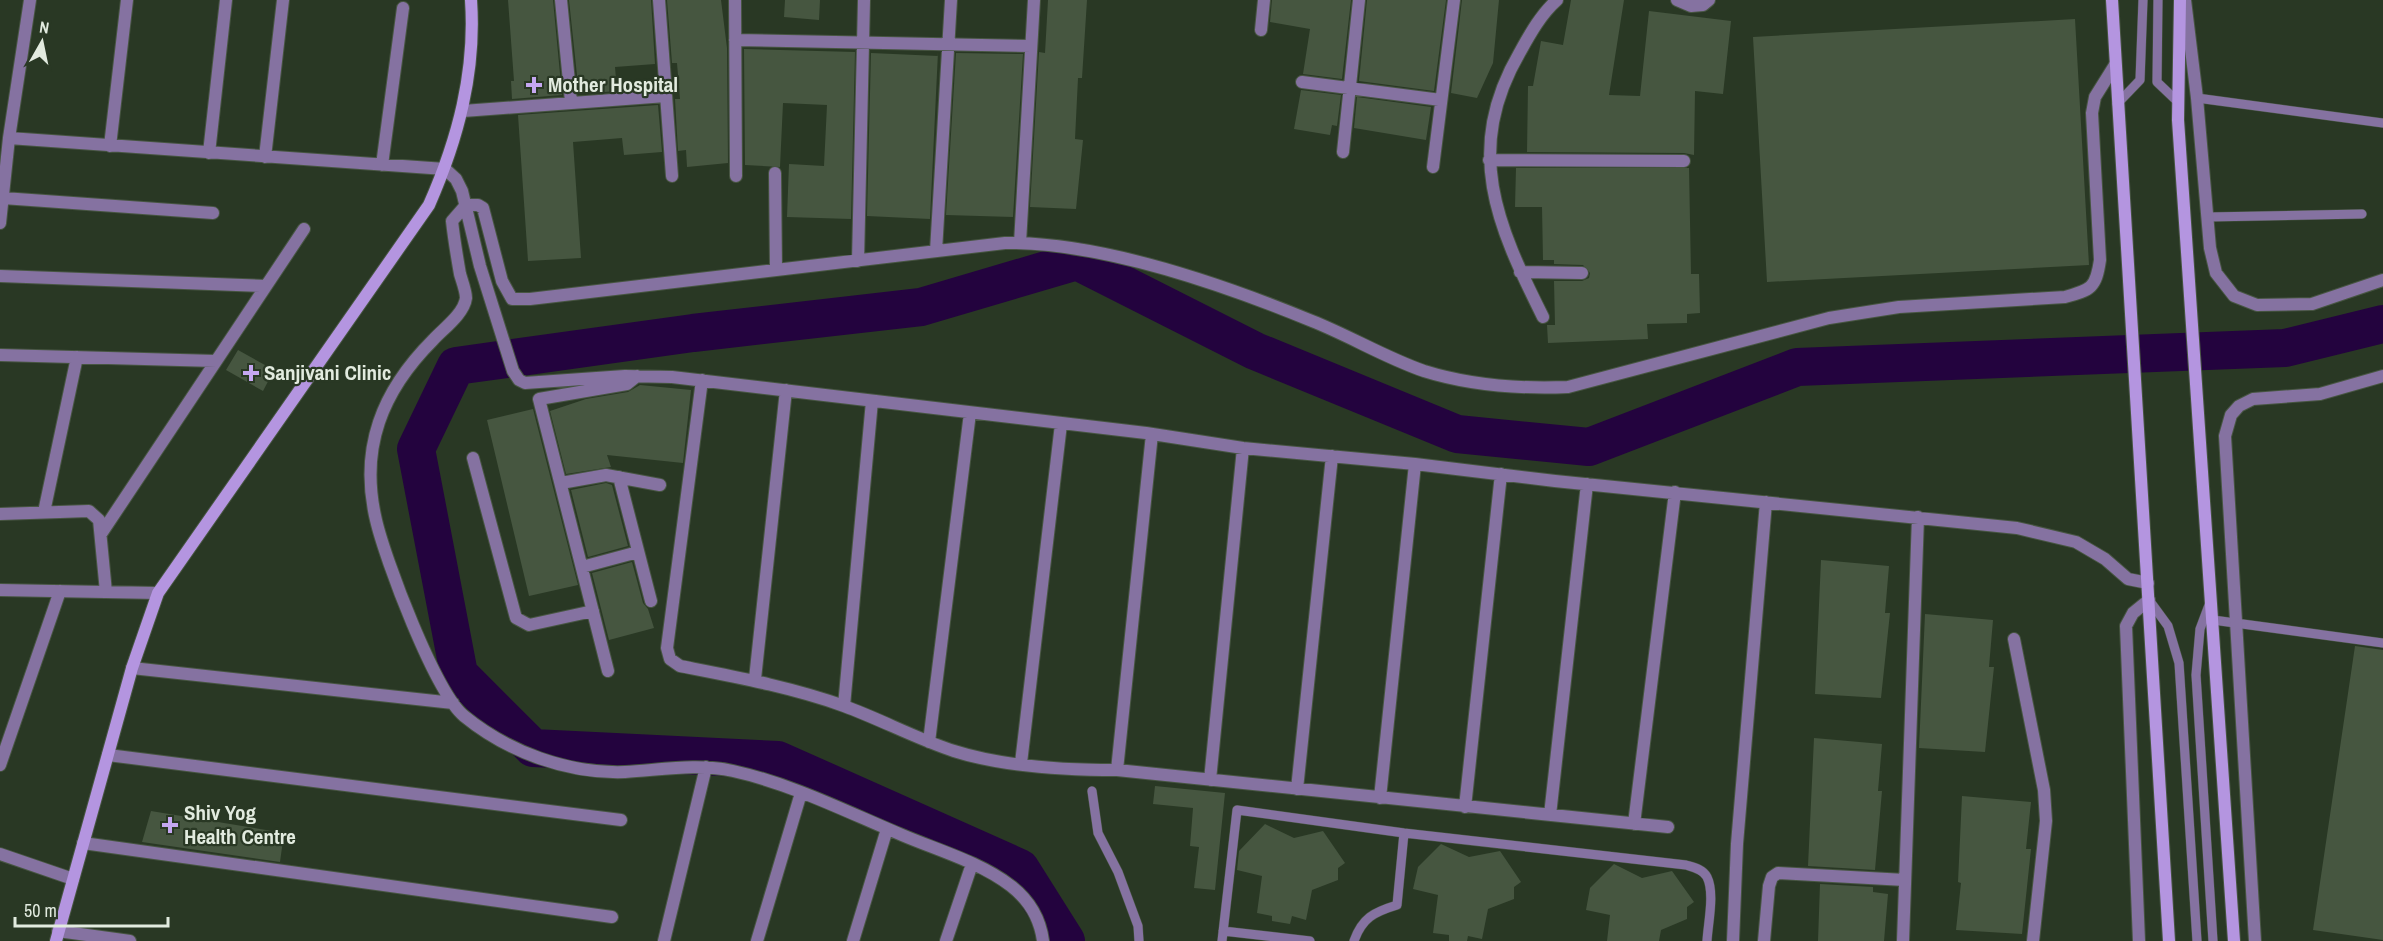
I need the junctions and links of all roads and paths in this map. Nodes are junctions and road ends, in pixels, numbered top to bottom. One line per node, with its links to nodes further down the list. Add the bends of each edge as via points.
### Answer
1 (30, 0): 40 (street)
2 (127, 0): 41 (street)
3 (226, 0): 43 (street)
4 (283, 0): 44 (street)
5 (471, 0): 38 (main road, via 470,73)
6 (561, 0): 36 (street)
7 (659, 0): 32 (street)
8 (735, 0): 25 (street)
9 (864, 0): 26 (street)
10 (951, 0): 27 (street)
11 (1034, 0): 28 (street)
12 (1264, 0): 24 (street)
13 (1359, 0): 31 (street)
14 (1454, 0): 34 (street)
15 (1557, 0): 45 (street, via 1534,27 1497,99)
16 (1677, 0): 17 (street, via 1691,6 1704,5)
17 (1708, 0)
18 (2112, 0): 29 (main road)
19 (2143, 0): 37 (lane, via 2140,80)
20 (2158, 0): 35 (lane, via 2157,82)
21 (2180, 0): 35 (main road)
22 (2185, 0): 33 (street)
23 (403, 8): 47 (street)
24 (1261, 30)
25 (735, 40): 26 (street); 52 (street)
26 (863, 42): 27 (street); 62 (street)
27 (950, 44): 28 (street); 61 (street)
28 (1031, 46): 60 (street)
29 (2115, 65): 37 (main road); 60 (street, via 2095,97 2092,113 2100,260 2098,278 2088,291 2065,297 1899,307 1829,318 1568,387 1480,385 1424,370 1311,321 1188,277 1079,247)
30 (1302, 82): 31 (street)
31 (1349, 88): 34 (street); 42 (street)
32 (666, 96): 36 (street); 51 (street)
33 (2197, 98): 39 (lane); 57 (street)
34 (1442, 100): 48 (street)
35 (2177, 101): 104 (main road)
36 (571, 102): 38 (street)
37 (2117, 110): 98 (main road)
38 (463, 111): 49 (main road)
39 (2383, 123)
40 (9, 138): 41 (street); 53 (street)
41 (110, 146): 43 (street)
42 (1343, 152)
43 (209, 153): 44 (street)
44 (265, 157): 47 (street)
45 (1489, 160): 46 (street); 64 (street, via 1495,207)
46 (1684, 161)
47 (382, 165): 49 (street)
48 (1433, 167)
49 (445, 169): 54 (street, via 456,179); 102 (main road, via 429,205)
50 (775, 173): 63 (street)
51 (672, 176)
52 (736, 176)
53 (3, 198): 55 (street); 58 (street)
54 (467, 211): 63 (street, via 478,205 483,208 502,281 512,298); 73 (street, via 480,266 519,380 525,383); 114 (street, via 452,221 466,299 390,394 377,425 369,484 384,549 440,686)
55 (213, 213)
56 (2362, 214): 57 (lane)
57 (2208, 217): 67 (street, via 2216,273 2234,296 2257,305 2312,304)
58 (0, 222)
59 (304, 229): 68 (street)
60 (1020, 243): 61 (street)
61 (936, 251): 62 (street)
62 (858, 261): 63 (street)
63 (776, 270)
64 (1520, 272): 65 (street); 69 (street)
65 (1582, 273)
66 (0, 276): 68 (street)
67 (2383, 280)
68 (266, 286): 72 (street)
69 (1543, 318)
70 (0, 354): 71 (street)
71 (77, 357): 72 (street); 92 (street)
72 (216, 361): 95 (street)
73 (631, 376): 75 (street); 87 (street, via 627,384 539,399)
74 (2383, 376): 108 (street, via 2320,394 2253,399 2231,415 2226,436)
75 (702, 380): 76 (street); 113 (street, via 667,648 670,659 680,666)
76 (786, 390): 77 (street); 113 (street)
77 (872, 401): 78 (street); 115 (street)
78 (970, 413): 79 (street); 116 (street)
79 (1061, 424): 80 (street); 118 (street)
80 (1152, 434): 81 (street); 121 (street)
81 (1243, 448): 82 (street); 122 (street)
82 (1332, 456): 84 (street); 123 (street)
83 (473, 458): 106 (street, via 516,618 529,625)
84 (1416, 464): 85 (street); 126 (street)
85 (1502, 474): 88 (street); 127 (street)
86 (619, 477): 87 (street, via 606,475); 89 (street); 96 (street)
87 (561, 483): 97 (street)
88 (1587, 484): 90 (street); 128 (street)
89 (660, 485)
90 (1675, 492): 91 (street); 130 (street)
91 (1766, 502): 94 (street); 152 (street)
92 (44, 512): 93 (street); 95 (street, via 88,511 99,520)
93 (0, 514)
94 (1918, 517): 98 (street, via 2017,528 2076,542 2128,579); 138 (street)
95 (101, 534): 101 (street)
96 (638, 552): 97 (street); 105 (street)
97 (582, 567): 106 (street)
98 (2148, 583): 103 (main road)
99 (0, 590): 100 (street)
100 (60, 591): 101 (street); 119 (street)
101 (106, 592): 102 (street)
102 (158, 593): 111 (main road)
103 (2149, 600): 156 (street, via 2133,613 2126,626); 157 (main road); 158 (lane, via 2168,626 2179,663)
104 (2211, 600): 107 (main road); 159 (lane, via 2200,629 2196,675)
105 (651, 601)
106 (592, 611): 112 (street)
107 (2213, 620): 108 (lane); 160 (main road)
108 (2235, 625): 110 (lane); 161 (street)
109 (2014, 639): 155 (street, via 2044,790 2046,821)
110 (2383, 643)
111 (132, 668): 114 (street); 117 (main road)
112 (608, 671)
113 (755, 679): 115 (street)
114 (453, 703): 120 (street, via 486,732 528,754 570,768 621,772)
115 (844, 706): 116 (street)
116 (929, 742): 118 (street, via 955,752)
117 (108, 755): 129 (street); 134 (main road)
118 (1020, 763): 121 (street, via 1073,770)
119 (0, 765)
120 (706, 767): 125 (street, via 732,771); 143 (street)
121 (1117, 770): 122 (street)
122 (1210, 780): 123 (street)
123 (1297, 789): 126 (street)
124 (1092, 791): 148 (lane, via 1098,833 1138,926)
125 (801, 793): 132 (street); 144 (street)
126 (1380, 798): 127 (street)
127 (1465, 807): 128 (street)
128 (1550, 815): 130 (street)
129 (621, 820)
130 (1634, 824): 131 (street)
131 (1668, 827)
132 (887, 829): 136 (street); 145 (street)
133 (1404, 833): 141 (lane, via 1237,810); 150 (lane, via 1396,905 1375,912 1360,924); 151 (lane, via 1698,868 1706,876 1709,891)
134 (83, 843): 137 (main road); 139 (street)
135 (0, 854): 137 (street)
136 (972, 864): 146 (street); 147 (street, via 1009,884 1032,906)
137 (73, 879): 140 (main road)
138 (1905, 880): 153 (street, via 1778,873 1769,886); 154 (street)
139 (612, 917)
140 (57, 936): 142 (street)
141 (1223, 936): 149 (lane)
142 (130, 941)
143 (664, 941)
144 (758, 941)
145 (854, 941)
146 (946, 941)
147 (1042, 941)
148 (1138, 941)
149 (1310, 941)
150 (1354, 941)
151 (1707, 941)
152 (1732, 941)
153 (1764, 941)
154 (1903, 941)
155 (2033, 941)
156 (2139, 941)
157 (2169, 941)
158 (2197, 941)
159 (2213, 941)
160 (2234, 941)
161 (2255, 941)

